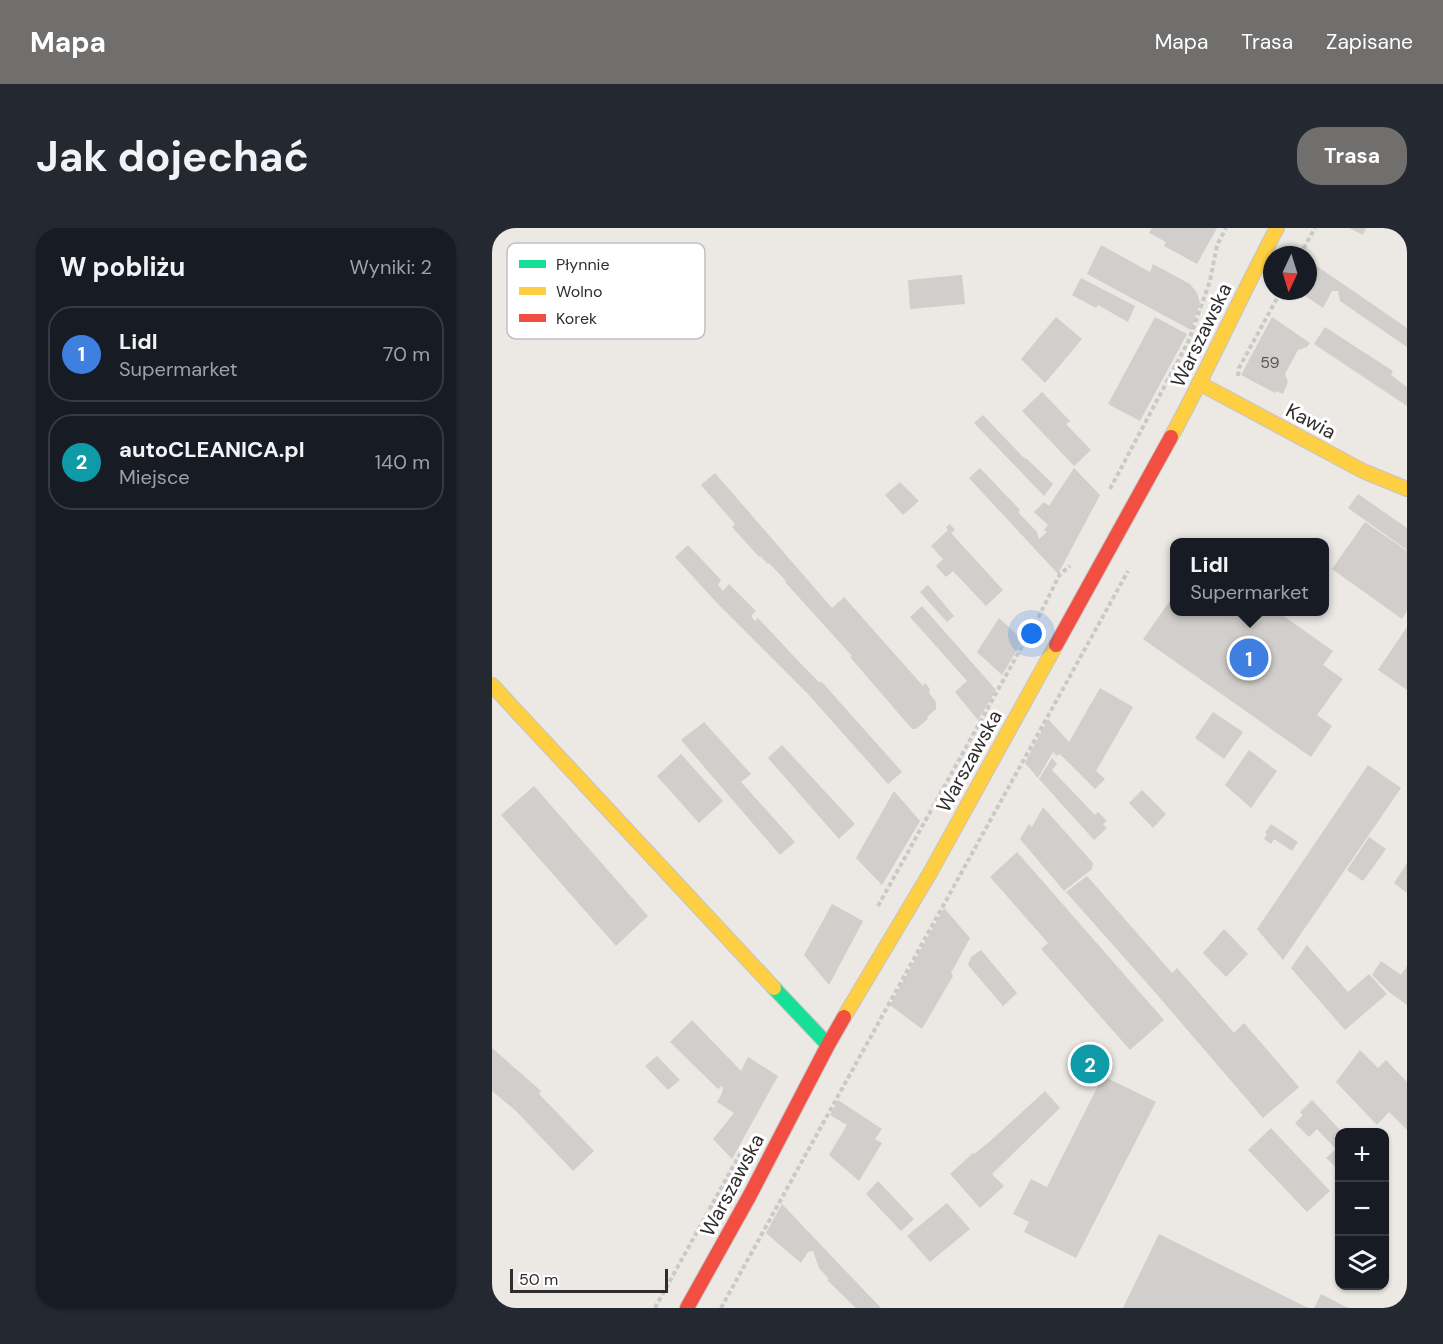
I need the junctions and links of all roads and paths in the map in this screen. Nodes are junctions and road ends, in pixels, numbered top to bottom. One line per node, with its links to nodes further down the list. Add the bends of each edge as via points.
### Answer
1 (1226, 228): 9 (path, via 1217,245 1210,281 1189,340)
2 (1276, 228): 7 (street, Warszawska)
3 (1315, 228): 4 (path)
4 (1305, 246)
5 (1276, 300): 6 (path, via 1239,368)
6 (1240, 382)
7 (1199, 383): 8 (street, Kawia, via 1363,471); 12 (street, Warszawska, via 930,873)
8 (1407, 489)
9 (1109, 492)
10 (1131, 565): 14 (path)
11 (492, 685): 12 (street)
12 (828, 1046): 13 (street, Warszawska)
13 (687, 1308)
14 (722, 1308)

